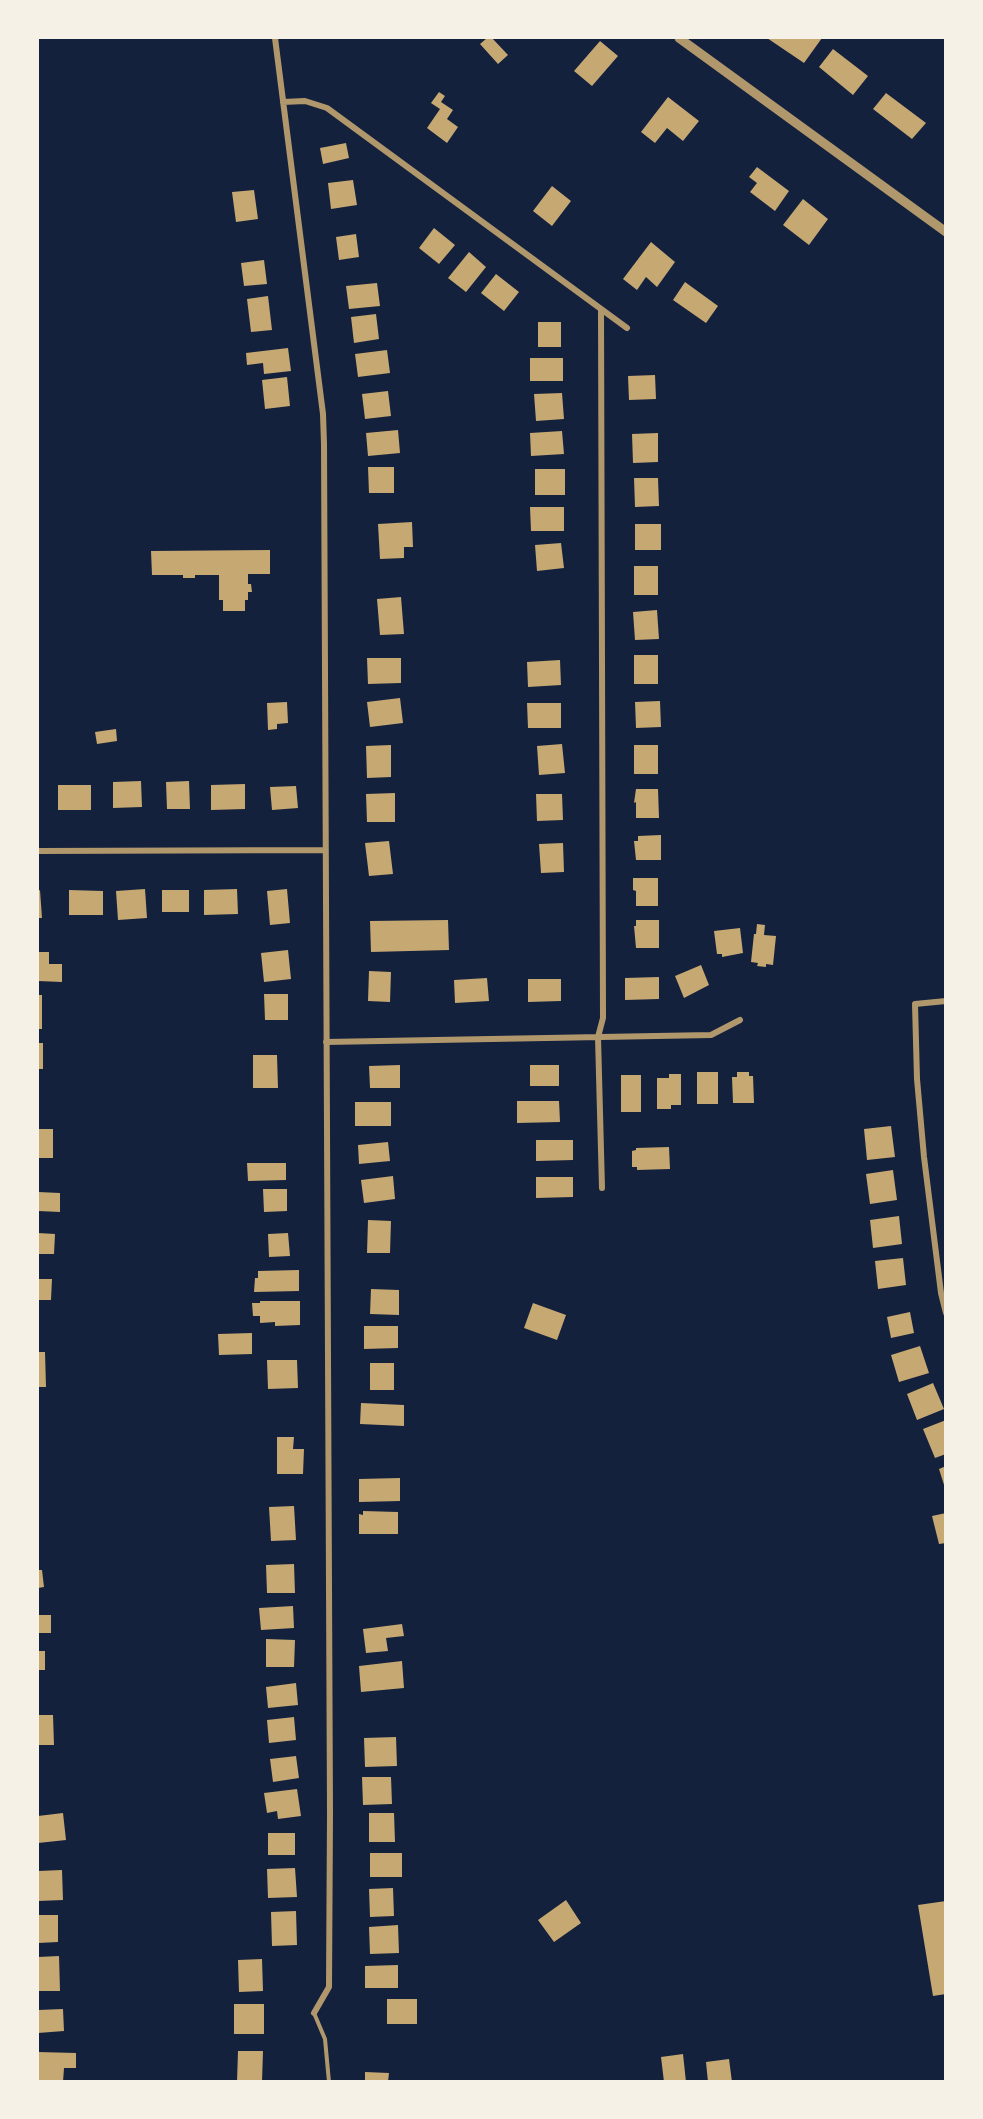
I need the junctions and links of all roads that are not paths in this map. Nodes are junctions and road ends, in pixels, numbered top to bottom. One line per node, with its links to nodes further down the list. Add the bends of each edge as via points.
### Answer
1 (275, 38): 3 (street)
2 (679, 38): 4 (street)
3 (283, 102): 5 (street, via 305,101 327,108); 7 (street, via 323,414)
4 (945, 232)
5 (601, 310): 6 (street); 11 (street, via 603,1018)
6 (627, 328)
7 (325, 850): 8 (street); 12 (street)
8 (38, 851)
9 (945, 1001): 14 (street, via 915,1004 924,1157)
10 (740, 1020): 11 (street, via 711,1035)
11 (598, 1037): 12 (street); 13 (street)
12 (326, 1042): 15 (street, via 330,1349 329,1987)
13 (602, 1188)
14 (945, 1313)
15 (314, 2013): 16 (lane, via 325,2039)
16 (329, 2082)

